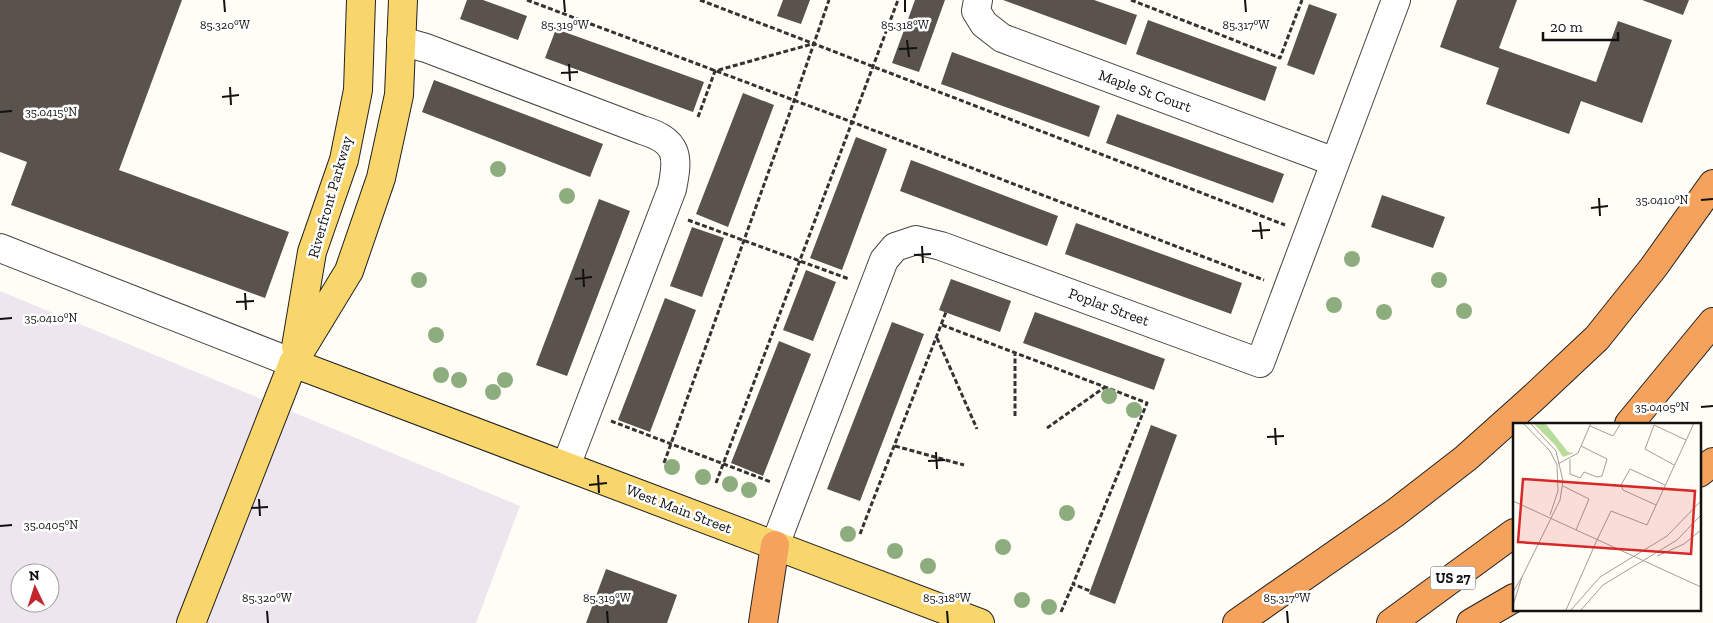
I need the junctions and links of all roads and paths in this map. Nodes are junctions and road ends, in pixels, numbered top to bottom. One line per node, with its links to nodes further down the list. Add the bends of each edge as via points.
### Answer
1 (361, 0): 32 (main road, Riverfront Parkway, via 358,90 344,160 312,252)
2 (403, 0): 11 (main road, Riverfront Parkway)
3 (527, 0): 14 (path)
4 (700, 0): 12 (path)
5 (829, 0): 12 (path)
6 (898, 0): 13 (path)
7 (978, 0): 18 (street, Maple St Court, via 976,11 984,24 1002,38)
8 (1131, 0): 9 (path, via 1280,58)
9 (1302, 0)
10 (1396, 0): 18 (street, Poplar Street)
11 (401, 40): 20 (street, via 659,136 673,149 677,166); 32 (main road, Riverfront Parkway, via 399,95 381,178 349,270)
12 (813, 44): 13 (path); 14 (path); 15 (path)
13 (873, 67): 17 (path); 21 (path)
14 (715, 71): 15 (path); 16 (path)
15 (794, 101): 17 (path); 22 (path)
16 (698, 117)
17 (852, 122): 24 (path); 26 (path)
18 (1335, 162): 21 (street, Poplar Street)
19 (1713, 184): 59 (highway, via 1653,268 1597,338 1532,399 1466,458 1395,513)
20 (664, 211): 22 (path); 34 (street)
21 (1308, 234): 26 (street, Poplar Street)
22 (744, 241): 24 (path); 39 (path)
23 (0, 248): 32 (street)
24 (800, 261): 25 (path); 43 (path)
25 (873, 288): 26 (street, Poplar Street, via 884,260 895,247 916,240 941,246 1260,363); 48 (street, Poplar Street)
26 (1288, 289)
27 (946, 312): 29 (path)
28 (1713, 322): 36 (highway)
29 (942, 325): 30 (path); 31 (path)
30 (937, 337): 38 (path); 40 (path)
31 (1015, 353): 33 (path); 35 (path)
32 (293, 363): 45 (main road, West Main Street); 56 (main road, Riverfront Parkway)
33 (1105, 387): 37 (path); 52 (path, via 1148,403)
34 (587, 411): 39 (path); 45 (street)
35 (1015, 416)
36 (1629, 423)
37 (1047, 428)
38 (977, 429)
39 (670, 444): 42 (path); 43 (path)
40 (894, 446): 44 (path); 49 (path)
41 (1713, 462): 46 (highway)
42 (664, 463)
43 (723, 464): 47 (path); 48 (path)
44 (964, 465)
45 (566, 466): 51 (main road, West Main Street)
46 (1700, 472)
47 (716, 483)
48 (796, 491): 51 (street, Poplar Street)
49 (860, 534)
50 (1513, 534): 60 (highway, US 27)
51 (775, 545): 57 (highway); 58 (main road, West Main Street)
52 (1073, 584): 53 (path); 55 (path)
53 (1090, 591)
54 (1513, 599): 61 (highway)
55 (1061, 612)
56 (191, 623)
57 (763, 623)
58 (980, 623)
59 (1238, 623)
60 (1391, 623)
61 (1471, 623)

